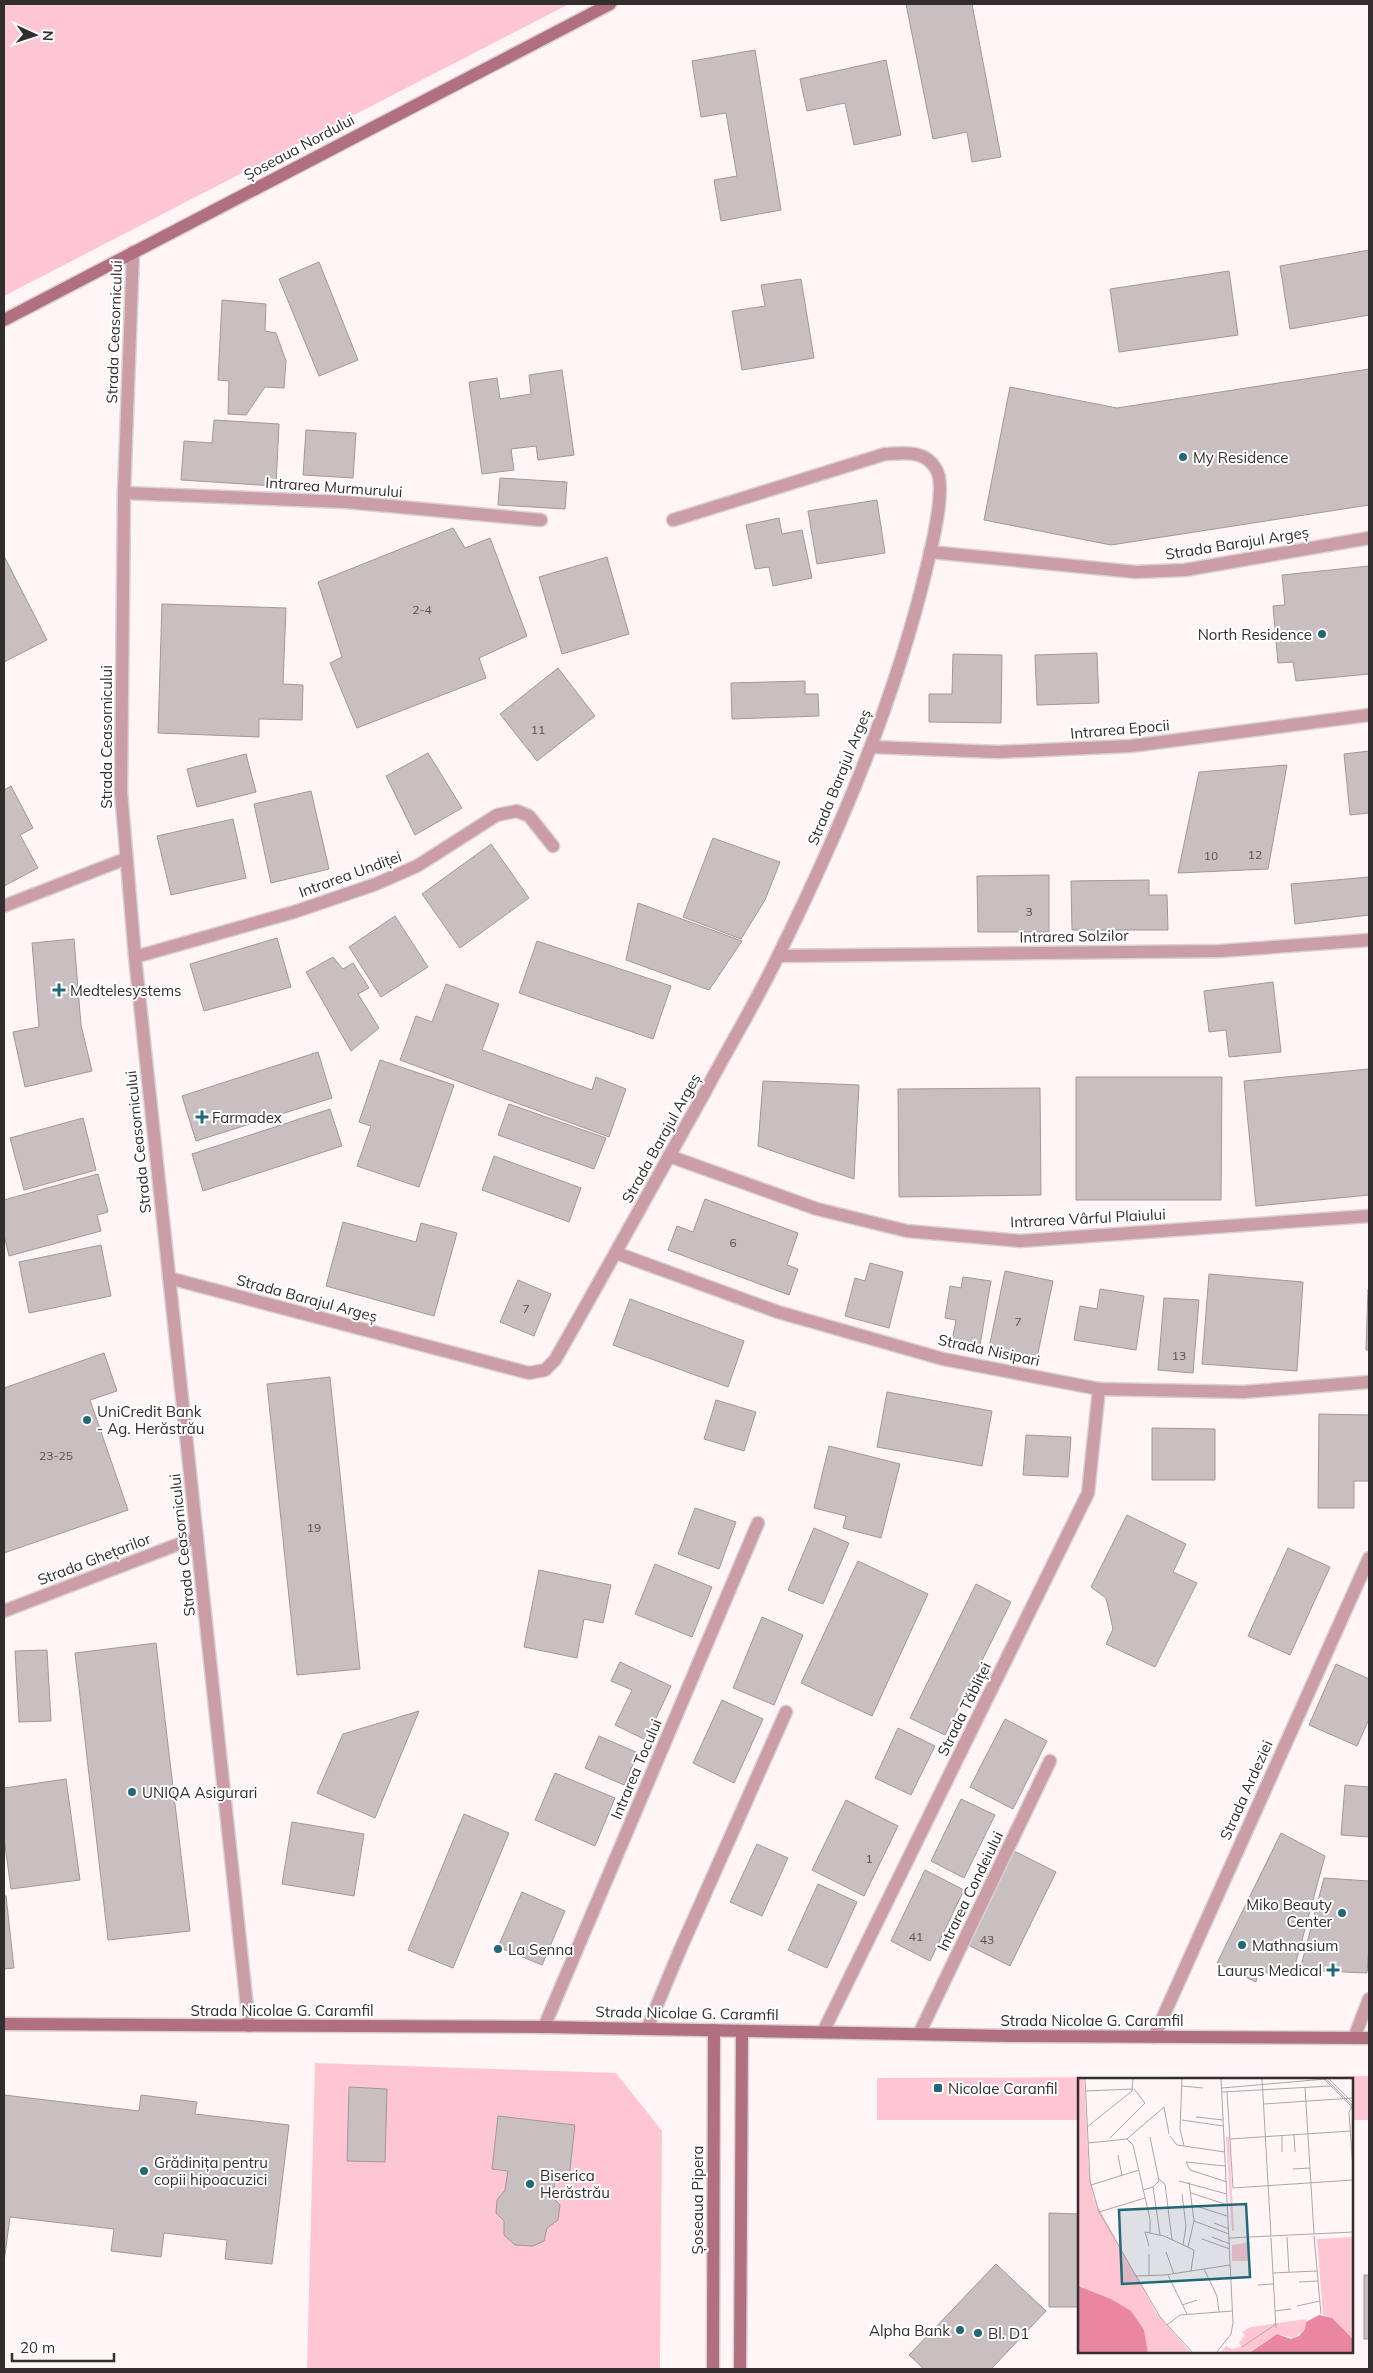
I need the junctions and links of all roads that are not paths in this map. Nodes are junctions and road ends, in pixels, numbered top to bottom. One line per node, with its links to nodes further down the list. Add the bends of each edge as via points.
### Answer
1 (610, 4): 2 (main road, Șoseaua Nordului)
2 (133, 252): 3 (main road, Șoseaua Nordului); 4 (street, Strada Ceasornicului)
3 (4, 320)
4 (124, 493): 5 (street, Intrarea Murmurului, via 346,502); 12 (street, Strada Ceasornicului, via 121,792)
5 (541, 520)
6 (673, 520): 8 (street, Strada Barajul Argeș, via 885,454 907,452 926,456 938,470 938,512)
7 (1369, 538): 8 (street, Strada Barajul Argeș, via 1185,570 1146,572)
8 (930, 552): 10 (street, Strada Barajul Argeș, via 917,607)
9 (1369, 715): 10 (street, Intrarea Epocii, via 1131,746 998,752)
10 (872, 747): 15 (street, Strada Barajul Argeș)
11 (553, 846): 16 (street, Intrarea Undiței, via 529,816 517,811 497,816 417,866 376,884 294,912)
12 (125, 859): 13 (street); 16 (street, Strada Ceasornicului)
13 (4, 906)
14 (1369, 940): 15 (street, Intrarea Solzilor, via 1220,951)
15 (779, 956): 17 (street, Strada Barajul Argeș)
16 (135, 957): 20 (street, Strada Ceasornicului)
17 (670, 1156): 18 (street, Intrarea Vârful Plaiului, via 817,1209 907,1231 1011,1240); 19 (street, Strada Barajul Argeș)
18 (1369, 1216)
19 (616, 1253): 20 (street, Strada Barajul Argeș, via 555,1360 545,1370 529,1373); 22 (street, Strada Nisipari, via 788,1315 943,1358)
20 (169, 1278): 24 (street, Strada Ceasornicului)
21 (1369, 1382): 22 (street, Strada Nisipari, via 1243,1392)
22 (1099, 1389): 36 (street, Strada Tăbliței, via 1088,1493)
23 (758, 1523): 32 (street, Intrarea Tocului)
24 (197, 1536): 26 (street, Strada Ghețarilor); 31 (street, Strada Ceasornicului)
25 (1369, 1558): 38 (street, Strada Ardeziei)
26 (4, 1611)
27 (786, 1712): 33 (street)
28 (1050, 1761): 37 (street, Intrarea Condeiului)
29 (1369, 1999): 39 (street)
30 (4, 2024): 31 (main road, Strada Nicolae G. Caramfil)
31 (249, 2026): 32 (main road, Strada Nicolae G. Caramfil)
32 (544, 2027): 33 (main road, Strada Nicolae G. Caramfil)
33 (647, 2029): 34 (main road, Strada Nicolae G. Caramfil)
34 (714, 2030): 35 (main road, Strada Nicolae G. Caramfil); 41 (main road, Șoseaua Pipera)
35 (742, 2031): 36 (main road, Strada Nicolae G. Caramfil); 42 (main road)
36 (823, 2032): 37 (main road, Strada Nicolae G. Caramfil)
37 (919, 2034): 38 (main road, Strada Nicolae G. Caramfil)
38 (1154, 2037): 39 (main road, Strada Nicolae G. Caramfil)
39 (1354, 2038): 40 (main road, Strada Nicolae G. Caramfil)
40 (1369, 2038)
41 (713, 2369)
42 (740, 2369)

